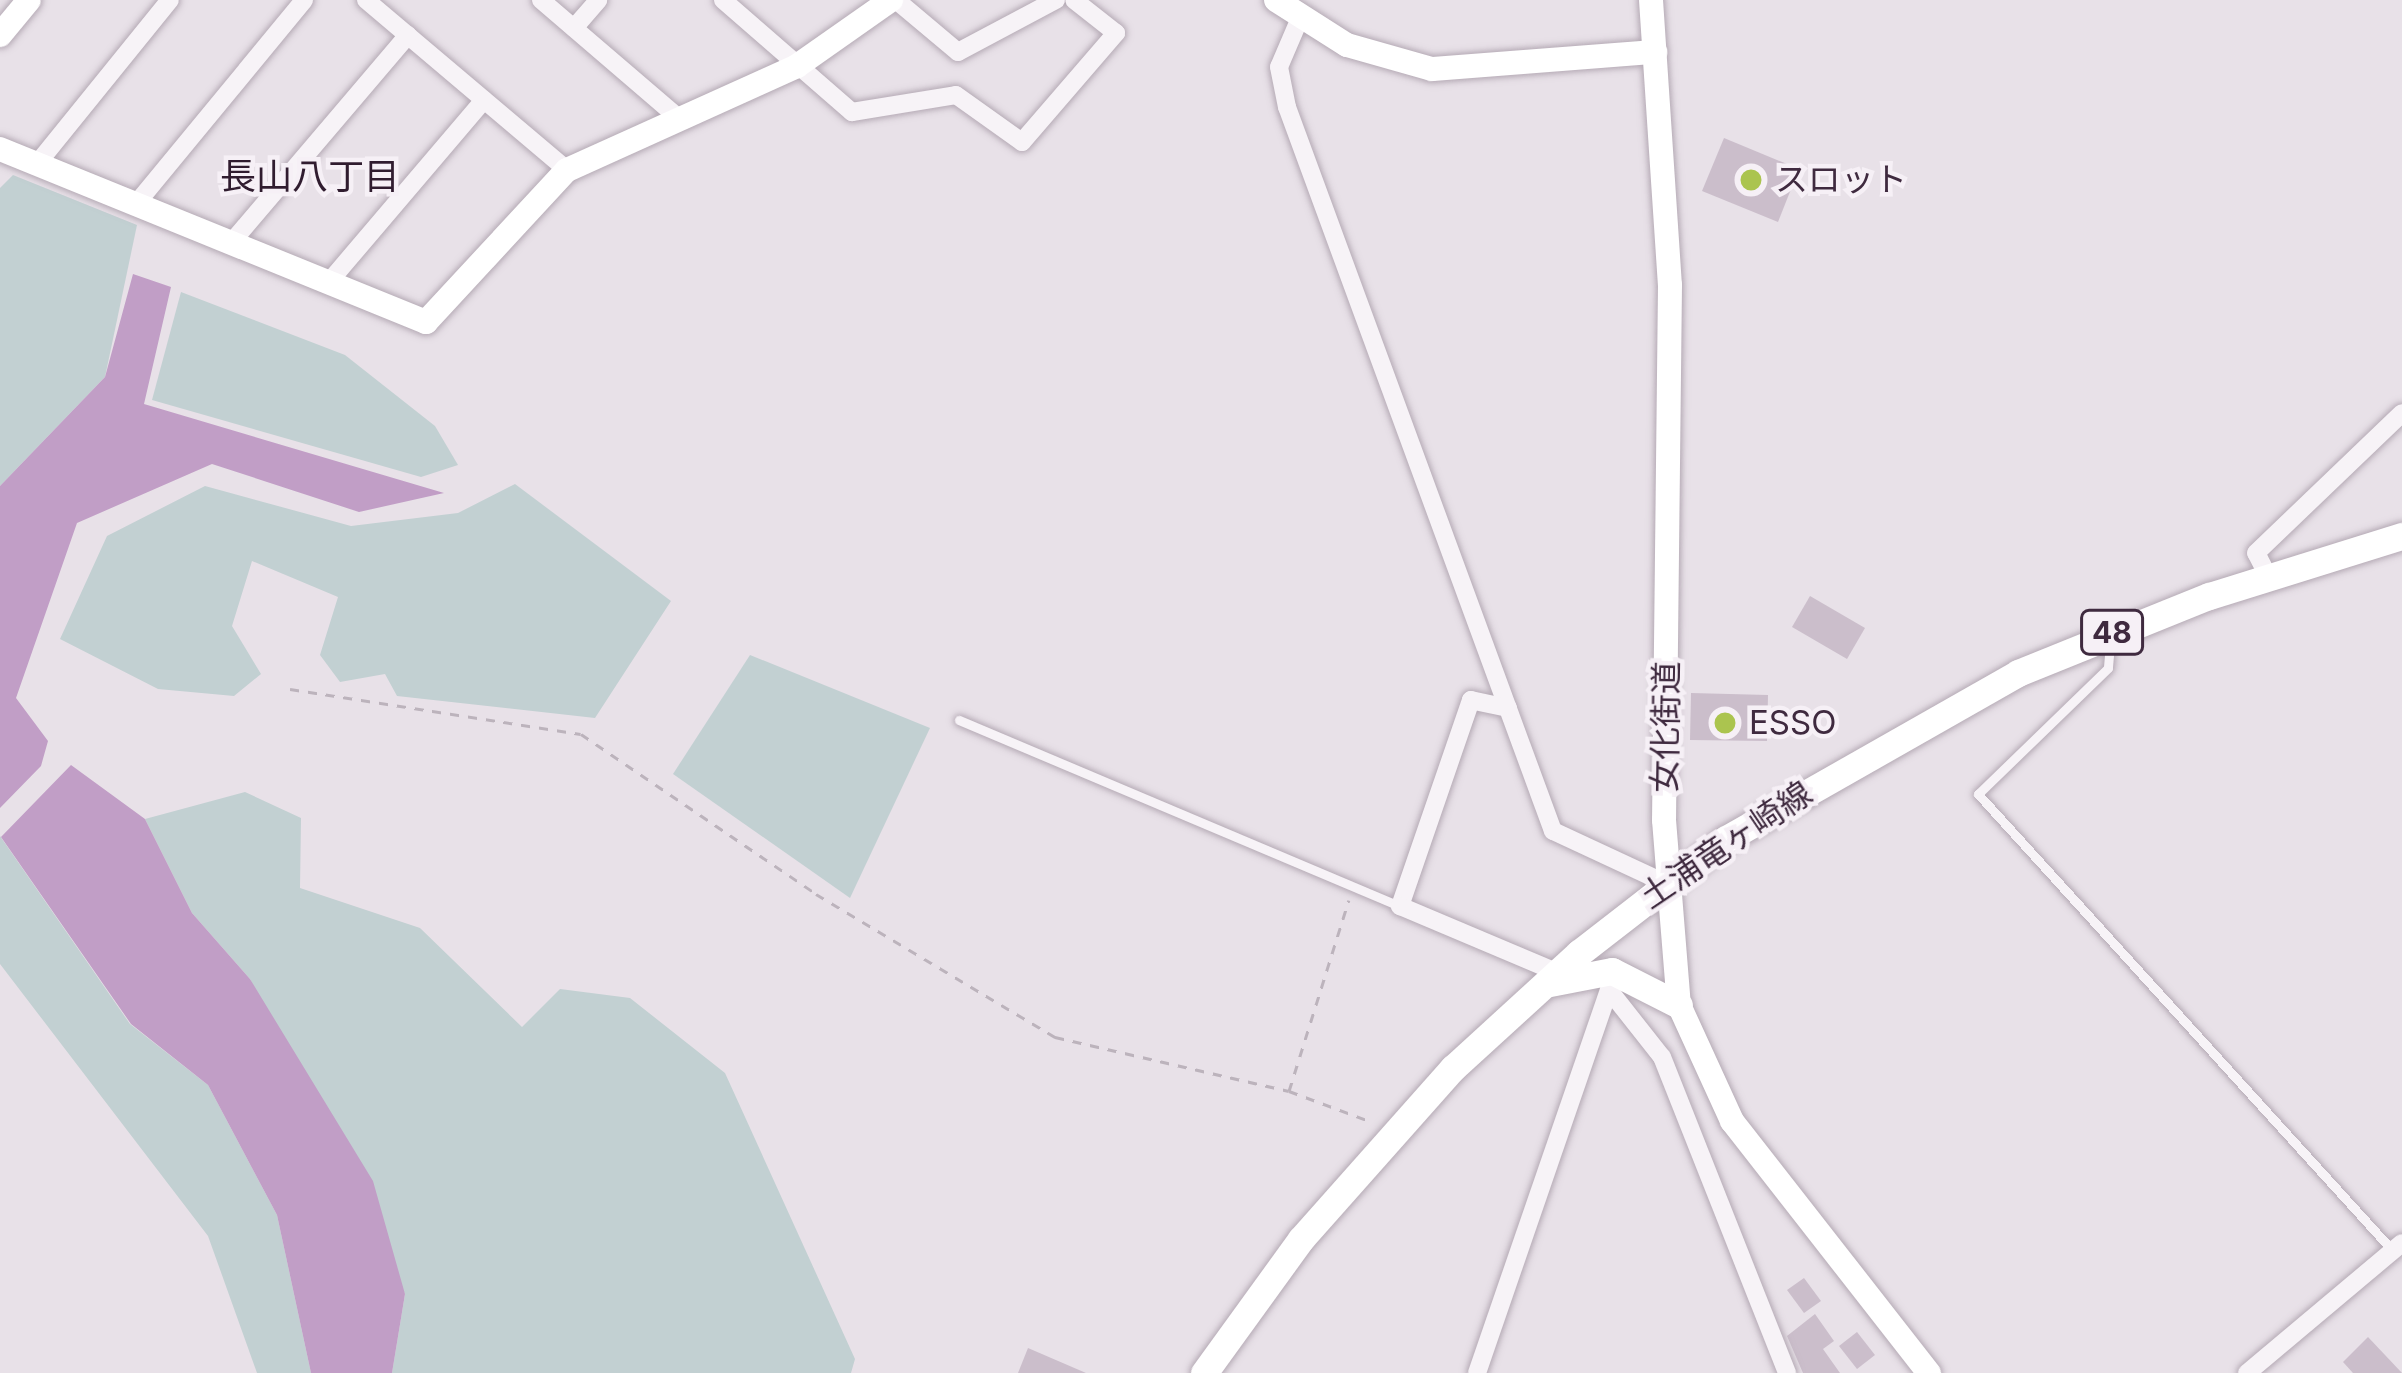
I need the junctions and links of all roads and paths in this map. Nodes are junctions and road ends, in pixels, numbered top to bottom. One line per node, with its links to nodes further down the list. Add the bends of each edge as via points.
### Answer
1 (29, 0): 15 (street)
2 (170, 0): 22 (street)
3 (304, 0): 24 (street)
4 (365, 0): 16 (street)
5 (541, 0): 14 (street)
6 (598, 0): 14 (street)
7 (723, 0): 18 (street)
8 (894, 0): 9 (street, via 958,52); 18 (street)
9 (1056, 0)
10 (1074, 0): 18 (street, via 1116,33 1022,142 956,95 852,112)
11 (1276, 0): 13 (street)
12 (1651, 0): 17 (street, 女化街道)
13 (1300, 18): 17 (street, via 1347,45 1432,69); 32 (street, via 1279,67 1287,107)
14 (574, 28): 20 (street)
15 (1, 31)
16 (407, 35): 19 (street); 25 (street)
17 (1655, 52): 34 (street, 女化街道, via 1671,328)
18 (797, 66): 20 (street)
19 (484, 100): 23 (street); 26 (street)
20 (680, 118): 23 (street)
21 (0, 149): 22 (street)
22 (37, 164): 24 (street)
23 (567, 170): 26 (street, via 432,320)
24 (136, 204): 25 (street)
25 (231, 243): 26 (street)
26 (329, 282)
27 (2402, 413): 29 (street, via 2256,553)
28 (2402, 536): 29 (main road, 土浦竜ヶ崎線 / 48)
29 (2269, 578): 30 (main road, 土浦竜ヶ崎線 / 48)
30 (2110, 633): 34 (main road, 土浦竜ヶ崎線 / 48, via 1899,735); 43 (lane, via 2108,668 1978,794)
31 (290, 689): 41 (path, via 581,734 816,895 1055,1037)
32 (1508, 708): 34 (street, via 1553,831); 36 (street, via 1472,700)
33 (958, 720): 35 (lane)
34 (1665, 883): 37 (main road, 土浦竜ヶ崎線 / 48); 38 (street, 女化街道)
35 (1354, 887): 36 (lane); 41 (path)
36 (1400, 906): 37 (street)
37 (1547, 980): 38 (main road, via 1612,971); 42 (main road, 土浦竜ヶ崎線 / 48)
38 (1679, 1005): 39 (street, 女化街道)
39 (1692, 1044): 40 (street); 47 (street, 女化街道, via 1732,1121)
40 (1662, 1057): 45 (street, via 1609,990); 46 (street)
41 (1289, 1091): 42 (path)
42 (1397, 1128): 44 (main road, 土浦竜ヶ崎線 / 48)
43 (2397, 1247): 48 (street)
44 (1204, 1373)
45 (1477, 1373)
46 (1787, 1373)
47 (1930, 1373)
48 (2247, 1373)

